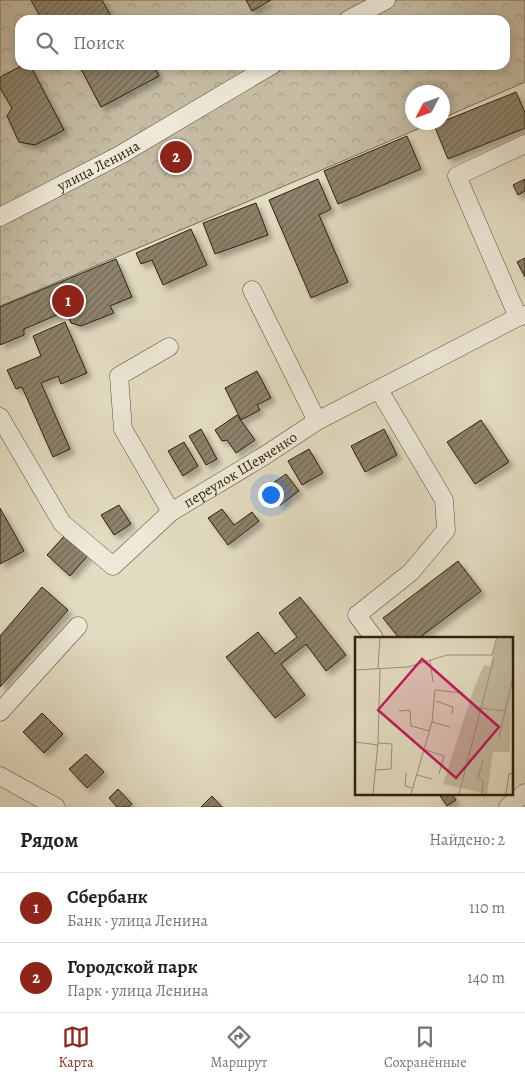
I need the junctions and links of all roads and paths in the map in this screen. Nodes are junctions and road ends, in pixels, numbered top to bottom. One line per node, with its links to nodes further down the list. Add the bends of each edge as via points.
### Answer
1 (386, 0): 2 (street)
2 (358, 15)
3 (264, 70): 5 (street, улица Ленина, via 120,155)
4 (525, 144): 7 (street, via 457,176)
5 (0, 217)
6 (252, 290): 11 (street)
7 (522, 316): 9 (street, переулок Шевченко)
8 (168, 347): 12 (street, via 119,376 123,429)
9 (379, 390): 11 (street, переулок Шевченко); 14 (street, via 444,500 446,530 411,572 357,615)
10 (0, 417): 12 (street, переулок Шевченко, via 62,523 113,566)
11 (317, 421): 12 (street, переулок Шевченко)
12 (171, 512)
13 (78, 626): 15 (street)
14 (373, 637)
15 (0, 712)
16 (0, 776): 18 (street)
17 (525, 793): 19 (street)
18 (56, 807)
19 (508, 807)

